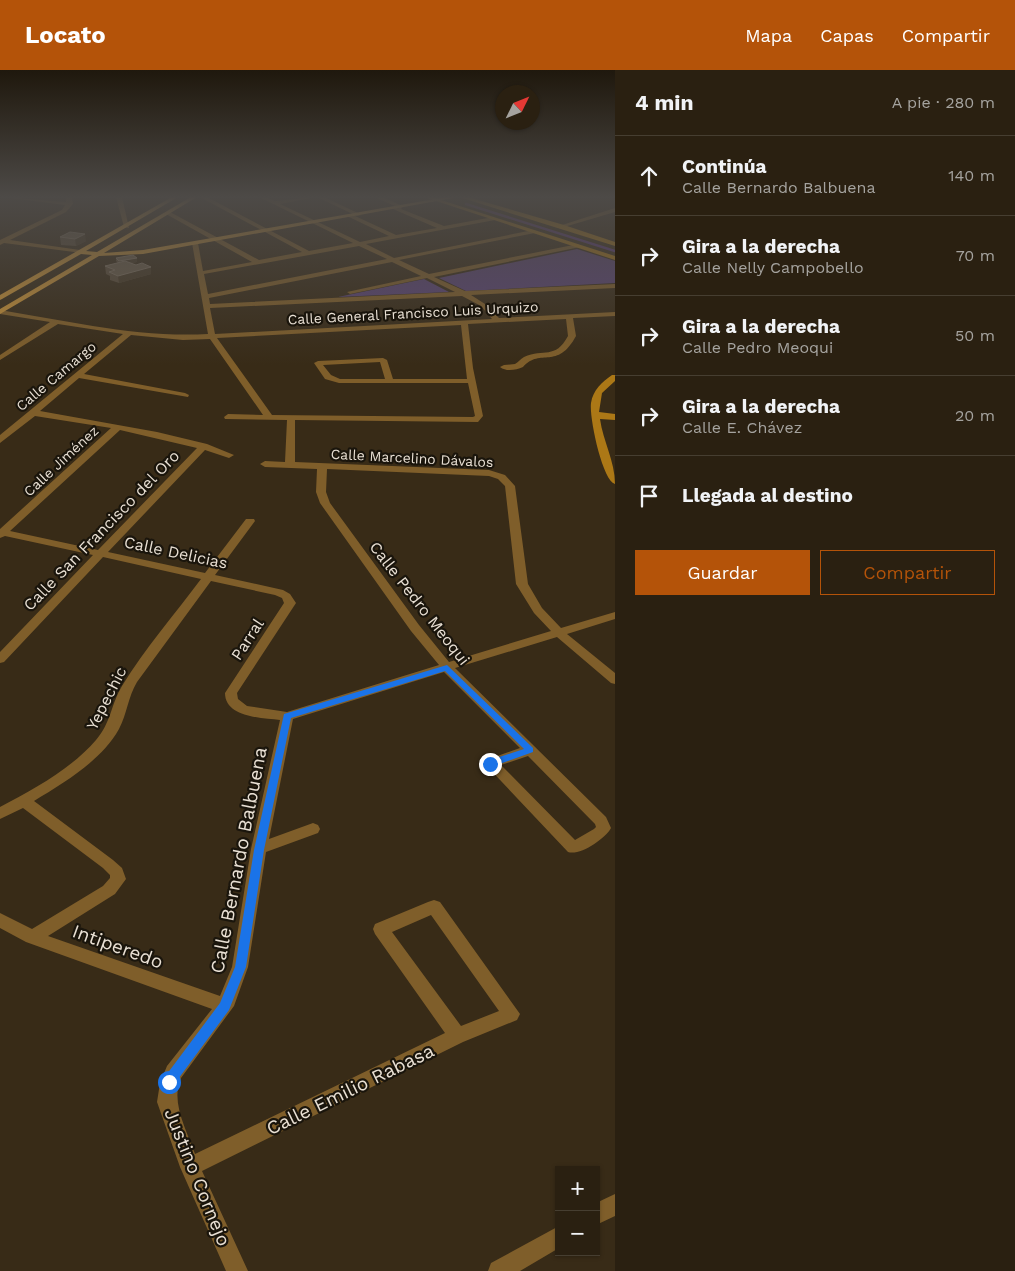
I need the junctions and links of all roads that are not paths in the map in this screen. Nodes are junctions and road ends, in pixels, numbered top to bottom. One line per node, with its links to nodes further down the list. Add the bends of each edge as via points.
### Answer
1 (78, 253): 21 (main road)
2 (86, 253): 12 (main road)
3 (99, 253): 12 (main road)
4 (137, 253): 12 (main road)
5 (197, 253): 16 (street)
6 (240, 253): 15 (street)
7 (308, 253): 15 (street)
8 (378, 253): 14 (street)
9 (422, 253): 14 (street)
10 (544, 253): 17 (street)
11 (600, 253): 13 (street)
12 (96, 255): 24 (main road)
13 (615, 258)
14 (391, 259): 17 (street); 20 (street)
15 (257, 262): 16 (street)
16 (202, 273): 20 (street)
17 (429, 277): 19 (street); 22 (street)
18 (615, 286): 19 (street)
19 (463, 293): 22 (street); 27 (street, via 483,305)
20 (205, 297): 23 (street)
21 (0, 298)
22 (305, 301): 23 (street)
23 (206, 306): 31 (street)
24 (0, 312): 28 (street, Calle General Francisco Luis Urquizo)
25 (615, 314): 26 (street, Calle General Francisco Luis Urquizo)
26 (569, 318): 27 (street, Calle General Francisco Luis Urquizo); 33 (street, via 572,336 558,352 524,360 518,366)
27 (498, 320): 29 (street, Calle General Francisco Luis Urquizo)
28 (56, 322): 30 (street, Calle General Francisco Luis Urquizo); 32 (street)
29 (464, 322): 31 (street, Calle General Francisco Luis Urquizo); 37 (street)
30 (129, 333): 31 (street, Calle General Francisco Luis Urquizo, via 168,337); 34 (street, Calle Camargo)
31 (212, 336): 40 (street)
32 (0, 358)
33 (504, 367)
34 (79, 376): 38 (street); 39 (street, Calle Camargo)
35 (615, 377): 41 (street, via 598,393)
36 (388, 380): 36 (street, via 382,360 318,363 328,377 335,380); 37 (street)
37 (472, 381): 43 (street, via 479,416 467,422)
38 (186, 395)
39 (34, 413): 45 (street); 46 (street, Calle Camargo)
40 (269, 416): 42 (street); 43 (street)
41 (595, 416): 44 (street); 52 (street)
42 (228, 417)
43 (291, 417): 50 (street)
44 (615, 417)
45 (118, 427): 47 (street); 54 (street, Calle Jiménez)
46 (0, 440)
47 (204, 446): 48 (street); 55 (street, Calle San Francisco del Oro)
48 (229, 454)
49 (266, 464): 50 (street, Calle Marcelino Dávalos)
50 (290, 465): 51 (street, Calle Marcelino Dávalos)
51 (322, 468): 59 (street, Calle Marcelino Dávalos, via 489,474 507,481 522,584 540,613); 61 (street, Calle Pedro Meoqui, via 321,492 325,503)
52 (615, 481)
53 (250, 521): 56 (street, Yepechic)
54 (1, 533): 55 (street, Calle Delicias)
55 (102, 553): 56 (street, Calle Delicias); 60 (street, Calle San Francisco del Oro)
56 (209, 576): 57 (street, Calle Delicias); 65 (street, Yepechic, via 137,672 125,692 111,730 97,749)
57 (286, 596): 63 (street, Parral, via 290,603 230,698 246,711)
58 (615, 615): 59 (street)
59 (559, 631): 61 (street); 62 (street)
60 (0, 660)
61 (447, 667): 63 (street); 64 (street, Calle Pedro Meoqui)
62 (615, 680)
63 (287, 716): 68 (street, Calle Bernardo Balbuena)
64 (530, 750): 64 (street, Calle Pedro Meoqui, via 490,764 573,848 599,833 604,828 601,820)
65 (24, 801): 66 (street, Yepechic); 70 (street, via 108,864 117,872 118,879 109,890)
66 (0, 814)
67 (313, 829): 68 (street)
68 (259, 850): 71 (street, Calle Bernardo Balbuena, via 240,967)
69 (0, 920): 70 (street, Intiperedo)
70 (32, 938): 71 (street, Intiperedo)
71 (225, 1006): 73 (street, Calle Bernardo Balbuena)
72 (457, 1036): 72 (street, Calle Emilio Rabasa, via 381,929 434,908 511,1014); 74 (street, Calle Emilio Rabasa)
73 (169, 1082): 74 (street, Justino Cornejo, via 166,1102)
74 (190, 1167): 78 (street, Justino Cornejo)
75 (615, 1204): 76 (street)
76 (600, 1213)
77 (555, 1238): 79 (street)
78 (237, 1271)
79 (499, 1271)

